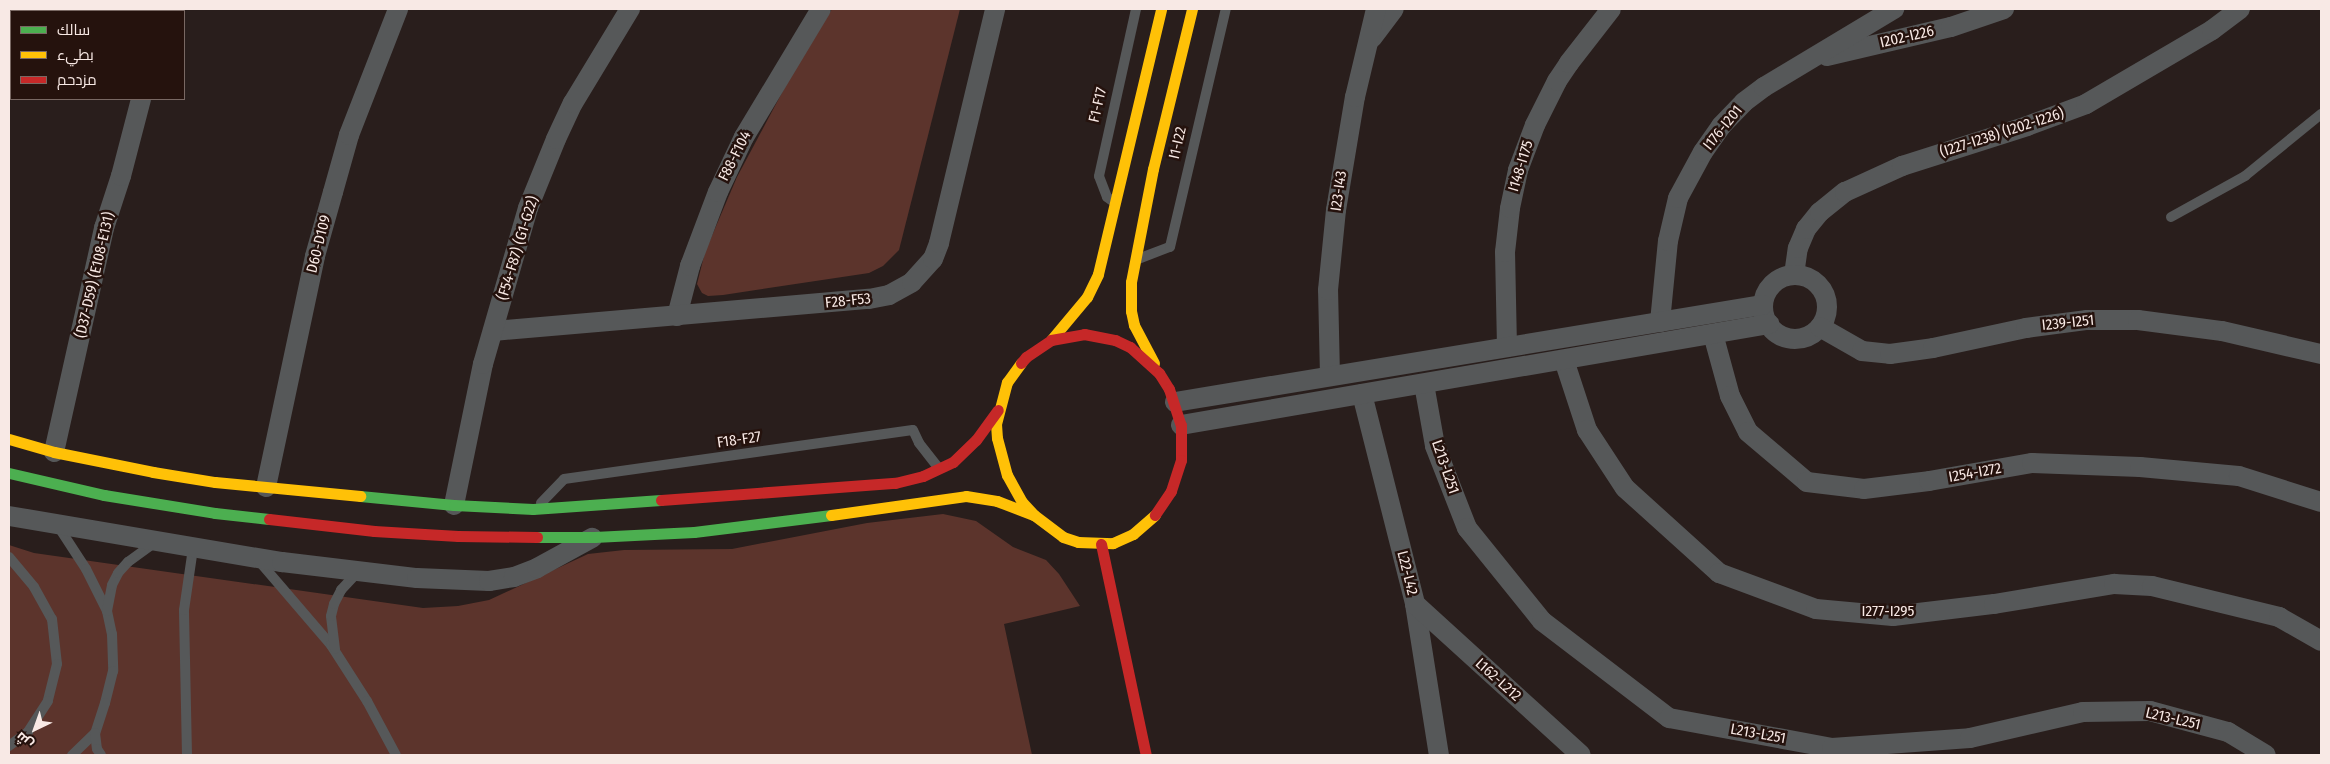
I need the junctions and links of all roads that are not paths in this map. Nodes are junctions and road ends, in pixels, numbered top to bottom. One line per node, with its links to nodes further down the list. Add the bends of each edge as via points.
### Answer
1 (398, 9): 45 (street, D60-D109, via 349,135 322,229)
2 (630, 9): 28 (street, (F54-F87) (G1-G22), via 573,103 556,138 513,253)
3 (821, 9): 24 (street, F88-F104, via 767,97 718,192 690,266)
4 (995, 9): 24 (street, F28-F53, via 939,244 933,259 912,282 889,295 869,300)
5 (1136, 9): 19 (lane, F1-F17, via 1099,176 1107,197)
6 (1161, 9): 19 (street)
7 (1192, 9): 21 (street, via 1153,169)
8 (1226, 9): 21 (lane, I1-I22, via 1170,247)
9 (1376, 9): 15 (street, I23-I43)
10 (1394, 9): 15 (street)
11 (1611, 9): 31 (street, I148-I175, via 1557,81 1518,170 1506,244)
12 (1894, 9): 16 (street, I176-I201)
13 (2004, 9): 16 (street, I202-I226, via 1951,27)
14 (2240, 9): 22 (street, (I227-I238) (I202-I226), via 2196,40 2086,104 1902,166 1845,192 1820,212 1806,229 1798,248)
15 (1367, 46): 35 (street, I23-I43, via 1342,163 1331,252 1328,290)
16 (1808, 61): 25 (street, I176-I201, via 1744,102 1721,126 1686,180 1672,218)
17 (140, 100): 42 (street, (D37-D59) (E108-E131), via 104,228)
18 (2321, 114): 20 (lane, via 2245,176)
19 (1115, 203): 30 (street, via 1094,286)
20 (2171, 217)
21 (1135, 261): 34 (street, via 1131,311 1138,334)
22 (1794, 275): 23 (street, via 1776,282 1767,292); 27 (street, via 1807,277 1822,290 1827,309)
23 (1763, 305): 25 (street); 26 (street)
24 (677, 316): 28 (street, F28-F53)
25 (1660, 322): 31 (street)
26 (1769, 324): 27 (street, via 1778,334 1797,339); 29 (street)
27 (1820, 327): 32 (street, I239-I251, via 1862,351 1890,354 2026,328 2088,320 2138,320 2222,331)
28 (493, 331): 47 (street, (F54-F87) (G1-G22), via 483,364)
29 (1713, 334): 33 (street); 46 (street, I254-I272, via 1730,396 1748,432 1807,482 1864,489 2032,463 2140,467 2239,476)
30 (1052, 340): 34 (street, via 1084,334 1115,340 1130,347); 39 (street, via 1026,357 1016,369 1004,388)
31 (1507, 347): 35 (street)
32 (2321, 354)
33 (1564, 360): 36 (street); 61 (street, I277-I295, via 1587,430 1625,488 1719,573 1807,606 1893,616 1994,604 2114,584 2152,586 2279,617)
34 (1159, 373): 38 (street)
35 (1330, 376): 38 (street)
36 (1424, 384): 37 (street); 72 (street, L213-L251, via 1435,446 1467,528 1542,621 1669,718 1832,748 1970,738 2083,712 2150,711 2228,732)
37 (1362, 394): 40 (street); 59 (street, L22-L42)
38 (1175, 402): 40 (street)
39 (998, 410): 43 (street, via 976,440); 49 (street, via 997,438 1007,475 1022,502)
40 (1181, 425): 54 (street, via 1181,460 1171,491 1162,505 1133,534)
41 (9, 439): 42 (street)
42 (54, 452): 45 (street, via 152,472)
43 (940, 470): 48 (street, via 895,483); 48 (lane, F18-F27, via 913,430 564,479)
44 (9, 473): 52 (street, via 104,496 283,522 458,536)
45 (266, 487): 47 (street)
46 (2321, 502)
47 (454, 505): 48 (street)
48 (533, 509)
49 (1034, 515): 52 (street, via 997,501 966,496 772,524); 54 (street, via 1063,537 1084,544)
50 (9, 516): 51 (street)
51 (58, 526): 53 (street); 60 (lane)
52 (594, 537): 58 (street, via 537,568 514,577 489,581 416,578)
53 (156, 542): 55 (street); 60 (lane, via 118,573 112,585)
54 (1101, 544): 69 (street)
55 (193, 548): 57 (street); 67 (lane, via 184,610)
56 (9, 557): 64 (lane, via 34,588 52,619 57,664 48,702 28,732)
57 (257, 558): 58 (street); 62 (lane)
58 (359, 571): 62 (lane, via 341,590 334,604)
59 (1415, 604): 70 (street, L22-L42); 71 (street, L162-L212)
60 (108, 610): 63 (lane, via 113,671)
61 (2321, 641)
62 (336, 652): 68 (lane)
63 (95, 733): 65 (lane); 66 (lane, via 97,750)
64 (9, 746)
65 (72, 755)
66 (101, 755)
67 (188, 755)
68 (396, 755)
69 (1146, 755)
70 (1439, 755)
71 (1581, 755)
72 (2266, 755)

